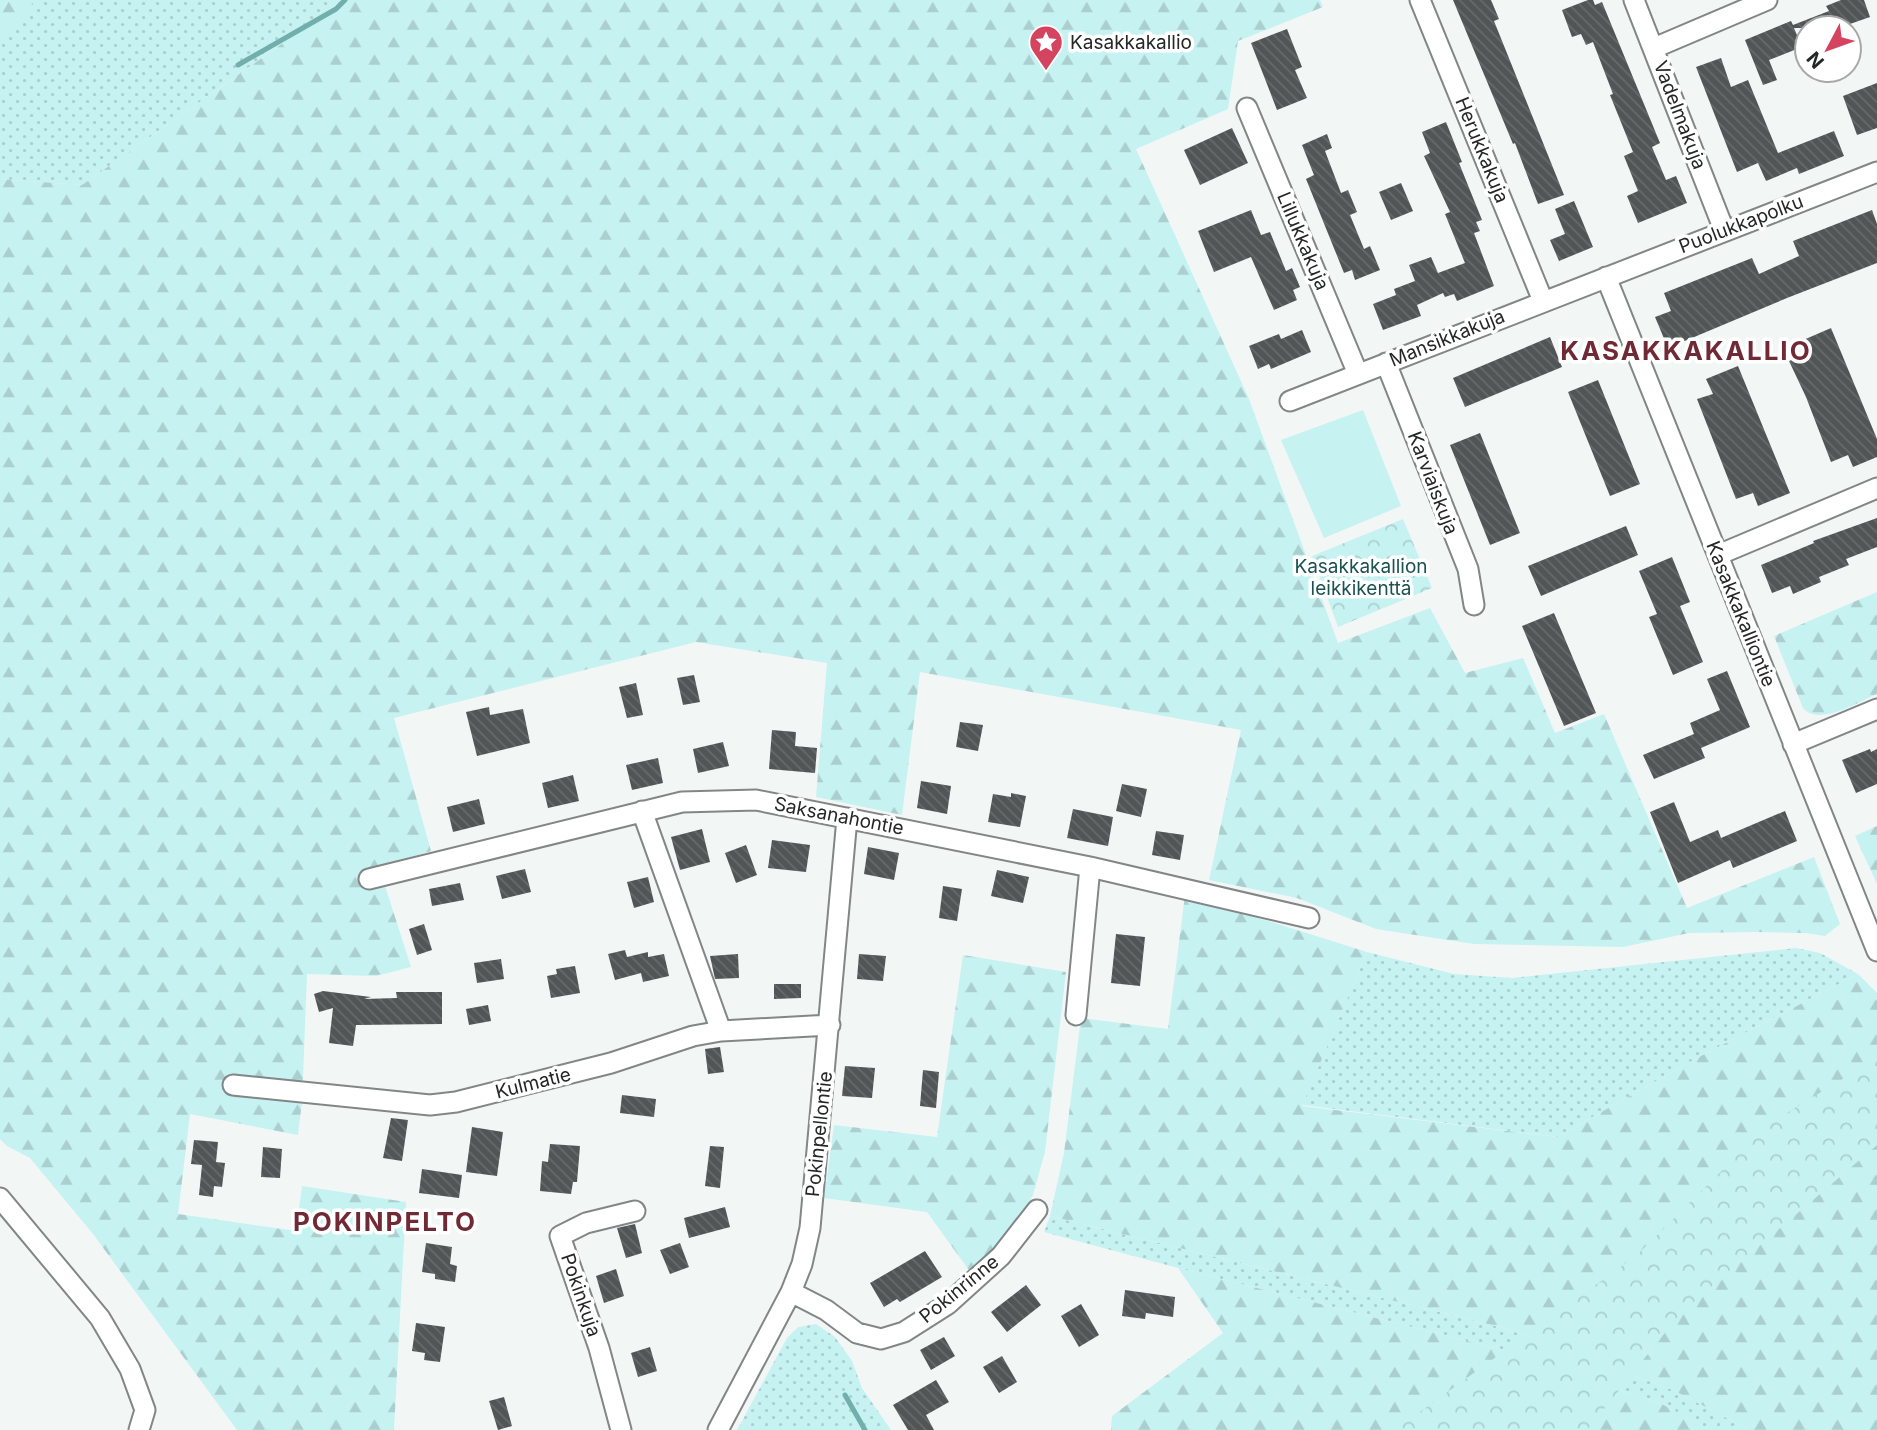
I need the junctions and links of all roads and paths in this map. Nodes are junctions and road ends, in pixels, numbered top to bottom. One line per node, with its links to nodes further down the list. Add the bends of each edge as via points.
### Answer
1 (1420, 0): 9 (street, Herukkakuja)
2 (1634, 0): 4 (street, Vadelmakuja)
3 (1767, 0): 4 (street)
4 (1654, 48): 7 (street, Vadelmakuja)
5 (1247, 108): 11 (street, Lillukkakuja)
6 (1877, 172): 7 (street, Puolukkapolku)
7 (1724, 230): 8 (street, Puolukkapolku)
8 (1605, 277): 9 (street, Mansikkakuja); 14 (street, Kasakkakalliontie)
9 (1543, 301): 10 (street, Mansikkakuja)
10 (1386, 363): 11 (street, Mansikkakuja); 15 (street, Karviaiskuja, via 1468,569)
11 (1358, 374): 12 (street, Mansikkakuja)
12 (1290, 401)
13 (1877, 488): 14 (street)
14 (1718, 555): 17 (street, Kasakkakalliontie)
15 (1474, 605)
16 (1877, 709): 17 (street)
17 (1793, 744): 23 (street, Kasakkakalliontie)
18 (642, 811): 19 (street, Saksanahontie, via 682,802 756,800); 21 (street, Saksanahontie); 26 (street)
19 (847, 818): 20 (street, Saksanahontie); 25 (street, Pokinpellontie)
20 (1090, 867): 22 (street, Saksanahontie); 24 (street)
21 (369, 879)
22 (1309, 918)
23 (1877, 951)
24 (1076, 1015)
25 (830, 1025): 26 (street, Kulmatie); 31 (street, Pokinpellontie, via 810,1228)
26 (721, 1031): 27 (street, Kulmatie, via 611,1063 430,1105)
27 (233, 1085)
28 (0, 1198): 32 (street, via 100,1318 131,1369 145,1410)
29 (1037, 1210): 31 (street, Pokinrinne, via 1001,1256 948,1304 904,1332 881,1339 857,1333)
30 (635, 1211): 33 (street, Pokinkuja, via 586,1223 561,1236)
31 (791, 1292): 34 (street, Pokinpellontie)
32 (139, 1430)
33 (621, 1430)
34 (718, 1430)

